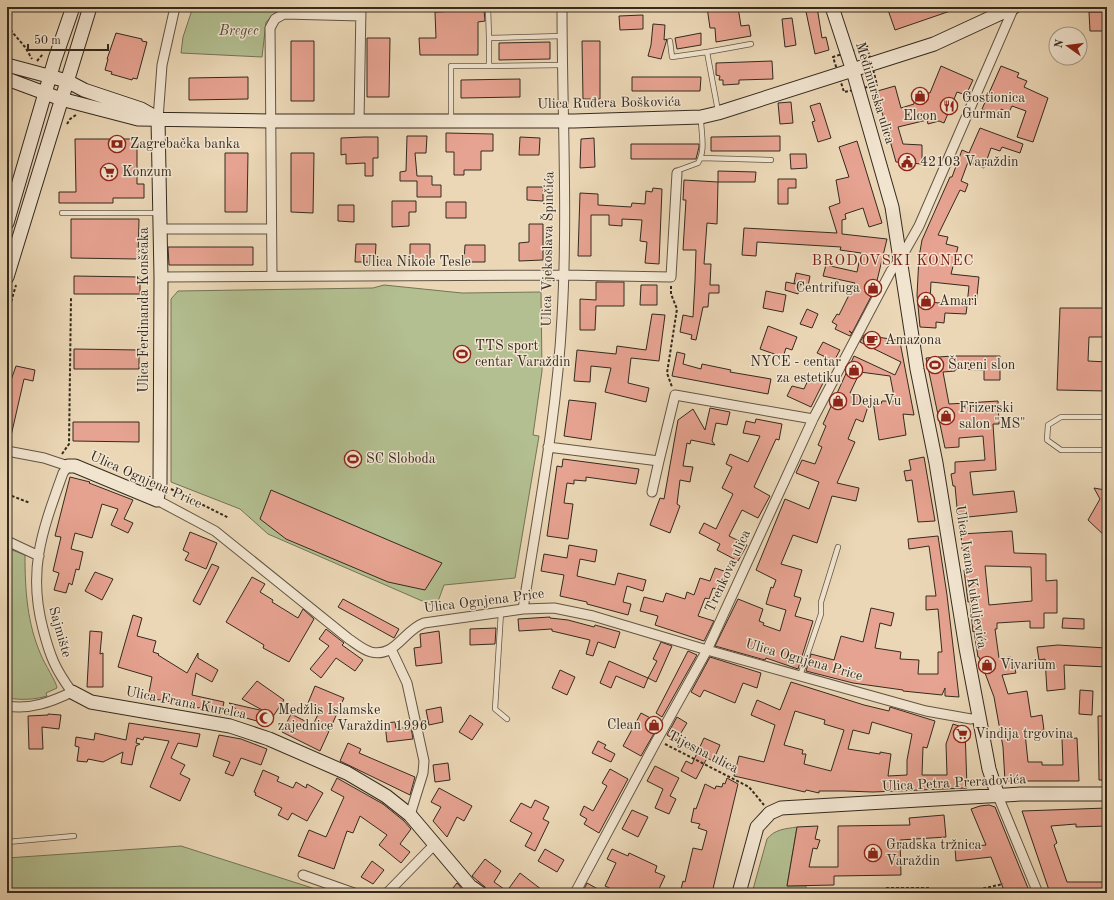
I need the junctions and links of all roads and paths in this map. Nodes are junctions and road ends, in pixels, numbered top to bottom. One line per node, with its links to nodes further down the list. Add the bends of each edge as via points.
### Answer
1 (73, 7): 21 (street)
2 (90, 7): 23 (street)
3 (175, 7): 29 (street, via 162,65)
4 (391, 7): 9 (path)
5 (488, 7): 12 (lane)
6 (562, 7): 11 (street, Ulica Vjekoslava Špinčića)
7 (832, 7): 20 (street, Međimurska ulica)
8 (1014, 7): 20 (street, Ulica Ruđera Boškovića, via 934,44); 43 (street, Trenkova ulica, via 919,226)
9 (361, 10): 30 (street, via 284,14 275,19 270,28); 31 (street)
10 (7, 26): 16 (path)
11 (562, 36): 12 (lane); 18 (street, Ulica Vjekoslava Špinčića)
12 (488, 38): 19 (lane)
13 (670, 41): 15 (lane, via 672,57)
14 (751, 44): 15 (lane)
15 (707, 52): 26 (lane)
16 (34, 62)
17 (7, 65): 21 (street, Ulica Ruđera Boškovića)
18 (562, 65): 19 (lane); 33 (street, Ulica Vjekoslava Špinčića)
19 (489, 66): 32 (lane, via 451,66)
20 (853, 71): 26 (street, Ulica Ruđera Boškovića); 43 (street, Međimurska ulica, via 892,207)
21 (50, 76): 23 (street, Ulica Ruđera Boškovića); 24 (street)
22 (7, 79): 24 (street, Ulica Ruđera Boškovića)
23 (67, 81): 25 (street); 29 (street, Ulica Ruđera Boškovića, via 84,90 141,109)
24 (46, 93): 25 (street, Ulica Ruđera Boškovića); 40 (street)
25 (61, 99): 29 (street, Ulica Ruđera Boškovića, via 138,119); 46 (street)
26 (718, 113): 28 (street, Ulica Ruđera Boškovića)
27 (77, 115): 34 (path)
28 (701, 117): 33 (street, Ulica Ruđera Boškovića); 35 (lane)
29 (158, 119): 30 (street, Ulica Ruđera Boškovića); 39 (street, Ulica Ferdinanda Konščaka)
30 (271, 121): 31 (street, Ulica Ruđera Boškovića); 42 (street)
31 (359, 121): 32 (street, Ulica Ruđera Boškovića)
32 (451, 121): 33 (street, Ulica Ruđera Boškovića)
33 (564, 121): 44 (street, Ulica Vjekoslava Špinčića)
34 (68, 123)
35 (701, 158): 36 (lane); 37 (lane, via 698,164)
36 (771, 160)
37 (677, 173): 48 (street)
38 (62, 213): 39 (lane)
39 (160, 213): 41 (street, Ulica Ferdinanda Konščaka)
40 (7, 223)
41 (160, 229): 42 (street); 47 (street, Ulica Ferdinanda Konščaka)
42 (271, 229): 45 (street)
43 (901, 258): 52 (street, Trenkova ulica, via 891,271); 72 (street, Ulica Ivana Kukuljevića, via 917,369 936,463)
44 (563, 275): 45 (street, Ulica Nikole Tesle); 48 (street, Ulica Nikole Tesle); 53 (street, Ulica Vjekoslava Špinčića, via 557,387)
45 (272, 276): 47 (street, Ulica Nikole Tesle)
46 (7, 277)
47 (161, 277): 60 (street, Ulica Ferdinanda Konščaka, via 160,483)
48 (671, 277): 50 (path, via 671,294 677,309 667,373)
49 (71, 298): 57 (path, via 69,444)
50 (675, 395): 52 (street); 56 (street)
51 (1107, 417): 54 (lane, via 1061,417 1048,425 1047,440 1061,450)
52 (813, 419): 68 (street, Trenkova ulica)
53 (548, 447): 56 (street); 65 (street, Ulica Vjekoslava Špinčića)
54 (1107, 450)
55 (7, 451): 57 (street)
56 (659, 462): 58 (street)
57 (63, 464): 60 (street, Ulica Ognjena Price, via 75,466); 64 (street, Sajmište, via 63,473 42,536)
58 (652, 492)
59 (7, 494): 61 (path)
60 (157, 500): 67 (street, Ulica Ognjena Price, via 215,531 349,639 370,652)
61 (30, 502)
62 (7, 541): 64 (street)
63 (838, 547): 69 (lane, via 821,602 821,614)
64 (39, 556): 70 (street, Sajmište, via 35,583 37,608 56,671)
65 (523, 609): 66 (street, Ulica Ognjena Price); 68 (street, Ulica Ognjena Price, via 554,608 593,616)
66 (501, 612): 67 (street, Ulica Ognjena Price, via 414,626); 73 (lane, via 495,709)
67 (391, 649): 78 (street, via 407,683 424,761 420,787)
68 (707, 650): 69 (street, Ulica Ognjena Price); 74 (street, Trenkova ulica)
69 (800, 676): 72 (street, Ulica Ognjena Price, via 926,711 963,718)
70 (72, 692): 71 (street, via 32,706); 78 (street, Ulica Frana Kurelca, via 91,702 230,726 269,739 347,773 386,796)
71 (7, 706)
72 (979, 718): 76 (street, Ulica Ivana Kukuljevića, via 989,769)
73 (507, 719)
74 (657, 740): 77 (path, Tijesna ulica, via 749,787); 88 (street, Trenkova ulica)
75 (1107, 794): 76 (street, Ulica Petra Preradovića)
76 (998, 796): 77 (street, Ulica Petra Preradovića, via 803,806 781,808); 90 (street, Ulica Ivana Kukuljevića)
77 (770, 813): 89 (street, via 757,827)
78 (410, 815): 81 (street, Ulica Frana Kurelca)
79 (74, 836): 80 (lane)
80 (7, 842)
81 (434, 844): 86 (street); 87 (street, Ulica Frana Kurelca, via 470,886)
82 (303, 875): 85 (street)
83 (1003, 884): 84 (path, via 972,891 932,892 929,888)
84 (886, 888)
85 (354, 893)
86 (388, 893)
87 (480, 893)
88 (575, 893)
89 (739, 893)
90 (1038, 893)

